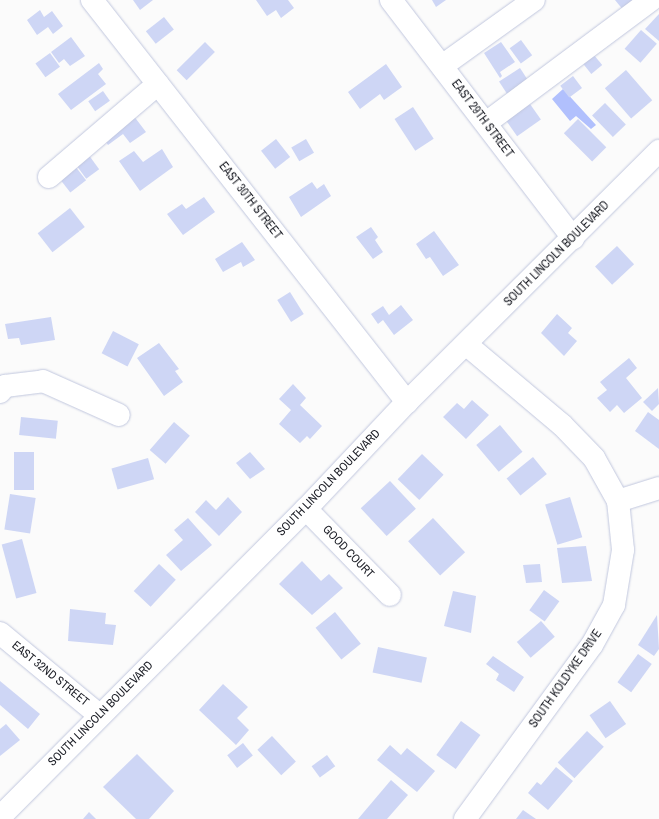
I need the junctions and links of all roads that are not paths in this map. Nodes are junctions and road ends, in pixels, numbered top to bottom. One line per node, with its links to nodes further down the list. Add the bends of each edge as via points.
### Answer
1 (92, 0): 6 (street, EAST 30TH STREET)
2 (390, 0): 5 (street, EAST 29TH STREET)
3 (534, 0): 5 (street)
4 (651, 0): 7 (street)
5 (442, 66): 7 (street, EAST 29TH STREET)
6 (158, 84): 9 (street); 13 (street, EAST 30TH STREET)
7 (486, 123): 10 (street, EAST 29TH STREET)
8 (659, 151): 10 (street, SOUTH LINCOLN BOULEVARD)
9 (49, 177)
10 (573, 238): 11 (street, SOUTH LINCOLN BOULEVARD)
11 (467, 344): 13 (street, SOUTH LINCOLN BOULEVARD); 16 (street, SOUTH KOLDYKE DRIVE, via 567,431 594,458)
12 (0, 392): 14 (street, via 5,386 43,381)
13 (407, 402): 17 (street, SOUTH LINCOLN BOULEVARD)
14 (119, 414)
15 (659, 488): 16 (street)
16 (618, 501): 22 (street, SOUTH KOLDYKE DRIVE, via 623,550 614,605 592,645)
17 (306, 508): 18 (street, GOOD COURT); 20 (street, SOUTH LINCOLN BOULEVARD)
18 (390, 595)
19 (0, 633): 20 (street, EAST 32ND STREET)
20 (99, 715): 21 (street, SOUTH LINCOLN BOULEVARD)
21 (0, 816)
22 (465, 819)

